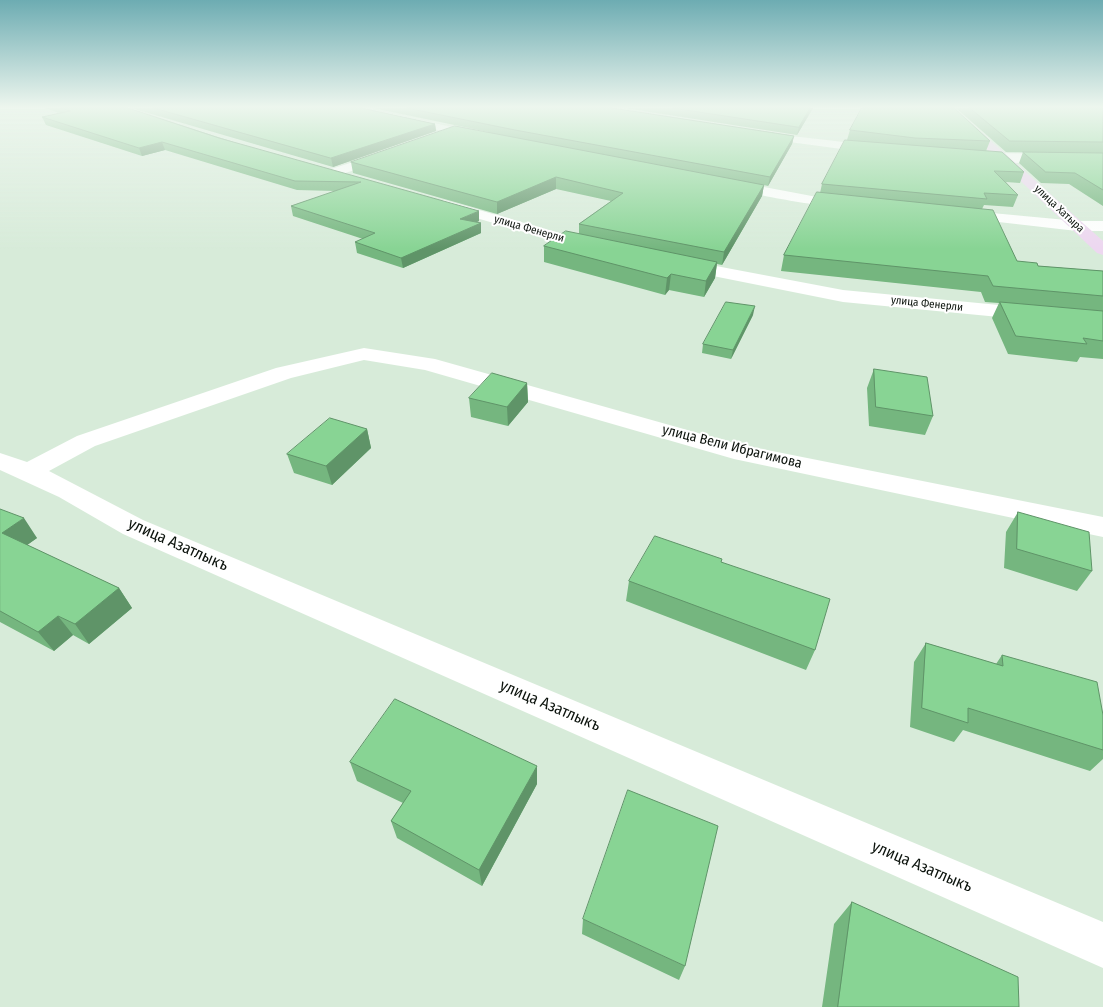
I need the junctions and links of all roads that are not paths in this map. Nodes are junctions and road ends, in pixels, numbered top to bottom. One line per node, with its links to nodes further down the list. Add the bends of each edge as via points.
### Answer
1 (385, 155): 7 (street)
2 (1001, 155): 5 (street, улица Хатыра)
3 (966, 156): 5 (street)
4 (1103, 158): 5 (street)
5 (1006, 159): 13 (street, улица Хатыра)
6 (318, 167): 7 (street)
7 (336, 172): 8 (street)
8 (364, 180)
9 (710, 181): 11 (street, via 817,201)
10 (429, 200): 15 (street, улица Фенерли)
11 (865, 205)
12 (942, 213): 13 (street)
13 (1077, 226): 14 (street); 16 (street, улица Хатыра)
14 (1103, 226)
15 (607, 250)
16 (1103, 250)
17 (666, 262): 18 (street, улица Фенерли, via 843,296)
18 (1103, 321)
19 (15, 466): 20 (street, улица Вели Ибрагимова, via 284,373 364,354 427,364 734,451); 21 (street, улица Азатлыкъ, via 67,489 133,527)
20 (1103, 527)
21 (1103, 945)

